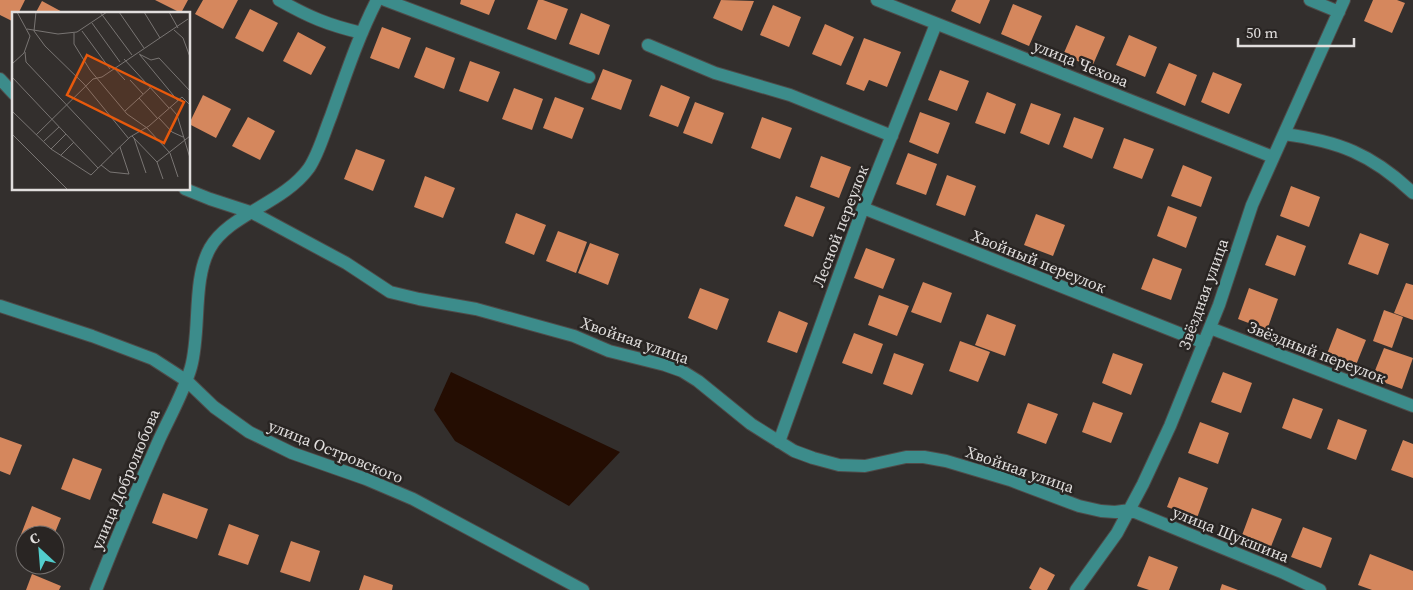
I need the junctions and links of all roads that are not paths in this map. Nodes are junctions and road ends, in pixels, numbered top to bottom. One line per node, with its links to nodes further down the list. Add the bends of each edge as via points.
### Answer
1 (279, 0): 8 (street, via 315,20)
2 (377, 0): 8 (street, улица Добролюбова)
3 (385, 0): 10 (street)
4 (877, 0): 7 (street, улица Чехова)
5 (1310, 0): 6 (street)
6 (1342, 6): 13 (street, Звёздная улица)
7 (936, 24): 14 (street, Лесной переулок); 15 (street, улица Чехова)
8 (362, 33): 19 (street, улица Добролюбова, via 310,167 282,195)
9 (648, 45): 14 (street, via 715,73 790,95)
10 (589, 77)
11 (0, 79): 12 (street)
12 (12, 92)
13 (1284, 134): 15 (street, Звёздная улица); 17 (street, via 1340,145 1385,169)
14 (892, 136): 18 (street, Лесной переулок)
15 (1273, 157): 21 (street, Звёздная улица, via 1252,205)
16 (188, 190): 19 (street, Хвойная улица)
17 (1413, 193)
18 (863, 208): 22 (street, Хвойный переулок); 25 (street, Лесной переулок)
19 (253, 212): 23 (street, улица Добролюбова, via 229,227 210,248 201,276 195,354); 25 (street, Хвойная улица, via 346,263 390,292 476,309 682,371)
20 (0, 306): 23 (street, улица Островского, via 134,351)
21 (1210, 328): 22 (street, Звёздная улица); 24 (street, Звёздный переулок)
22 (1204, 343): 26 (street, Звёздная улица, via 1170,426)
23 (187, 381): 27 (street, улица Добролюбова); 28 (street, улица Островского, via 214,407 249,432 292,453 413,499)
24 (1413, 406)
25 (779, 442): 26 (street, Хвойная улица, via 794,451 839,465 865,466 906,457 946,461 1010,480 1079,506 1101,511)
26 (1130, 510): 29 (street, Звёздная улица); 30 (street, улица Шукшина)
27 (96, 590)
28 (583, 590)
29 (1076, 590)
30 (1320, 590)

